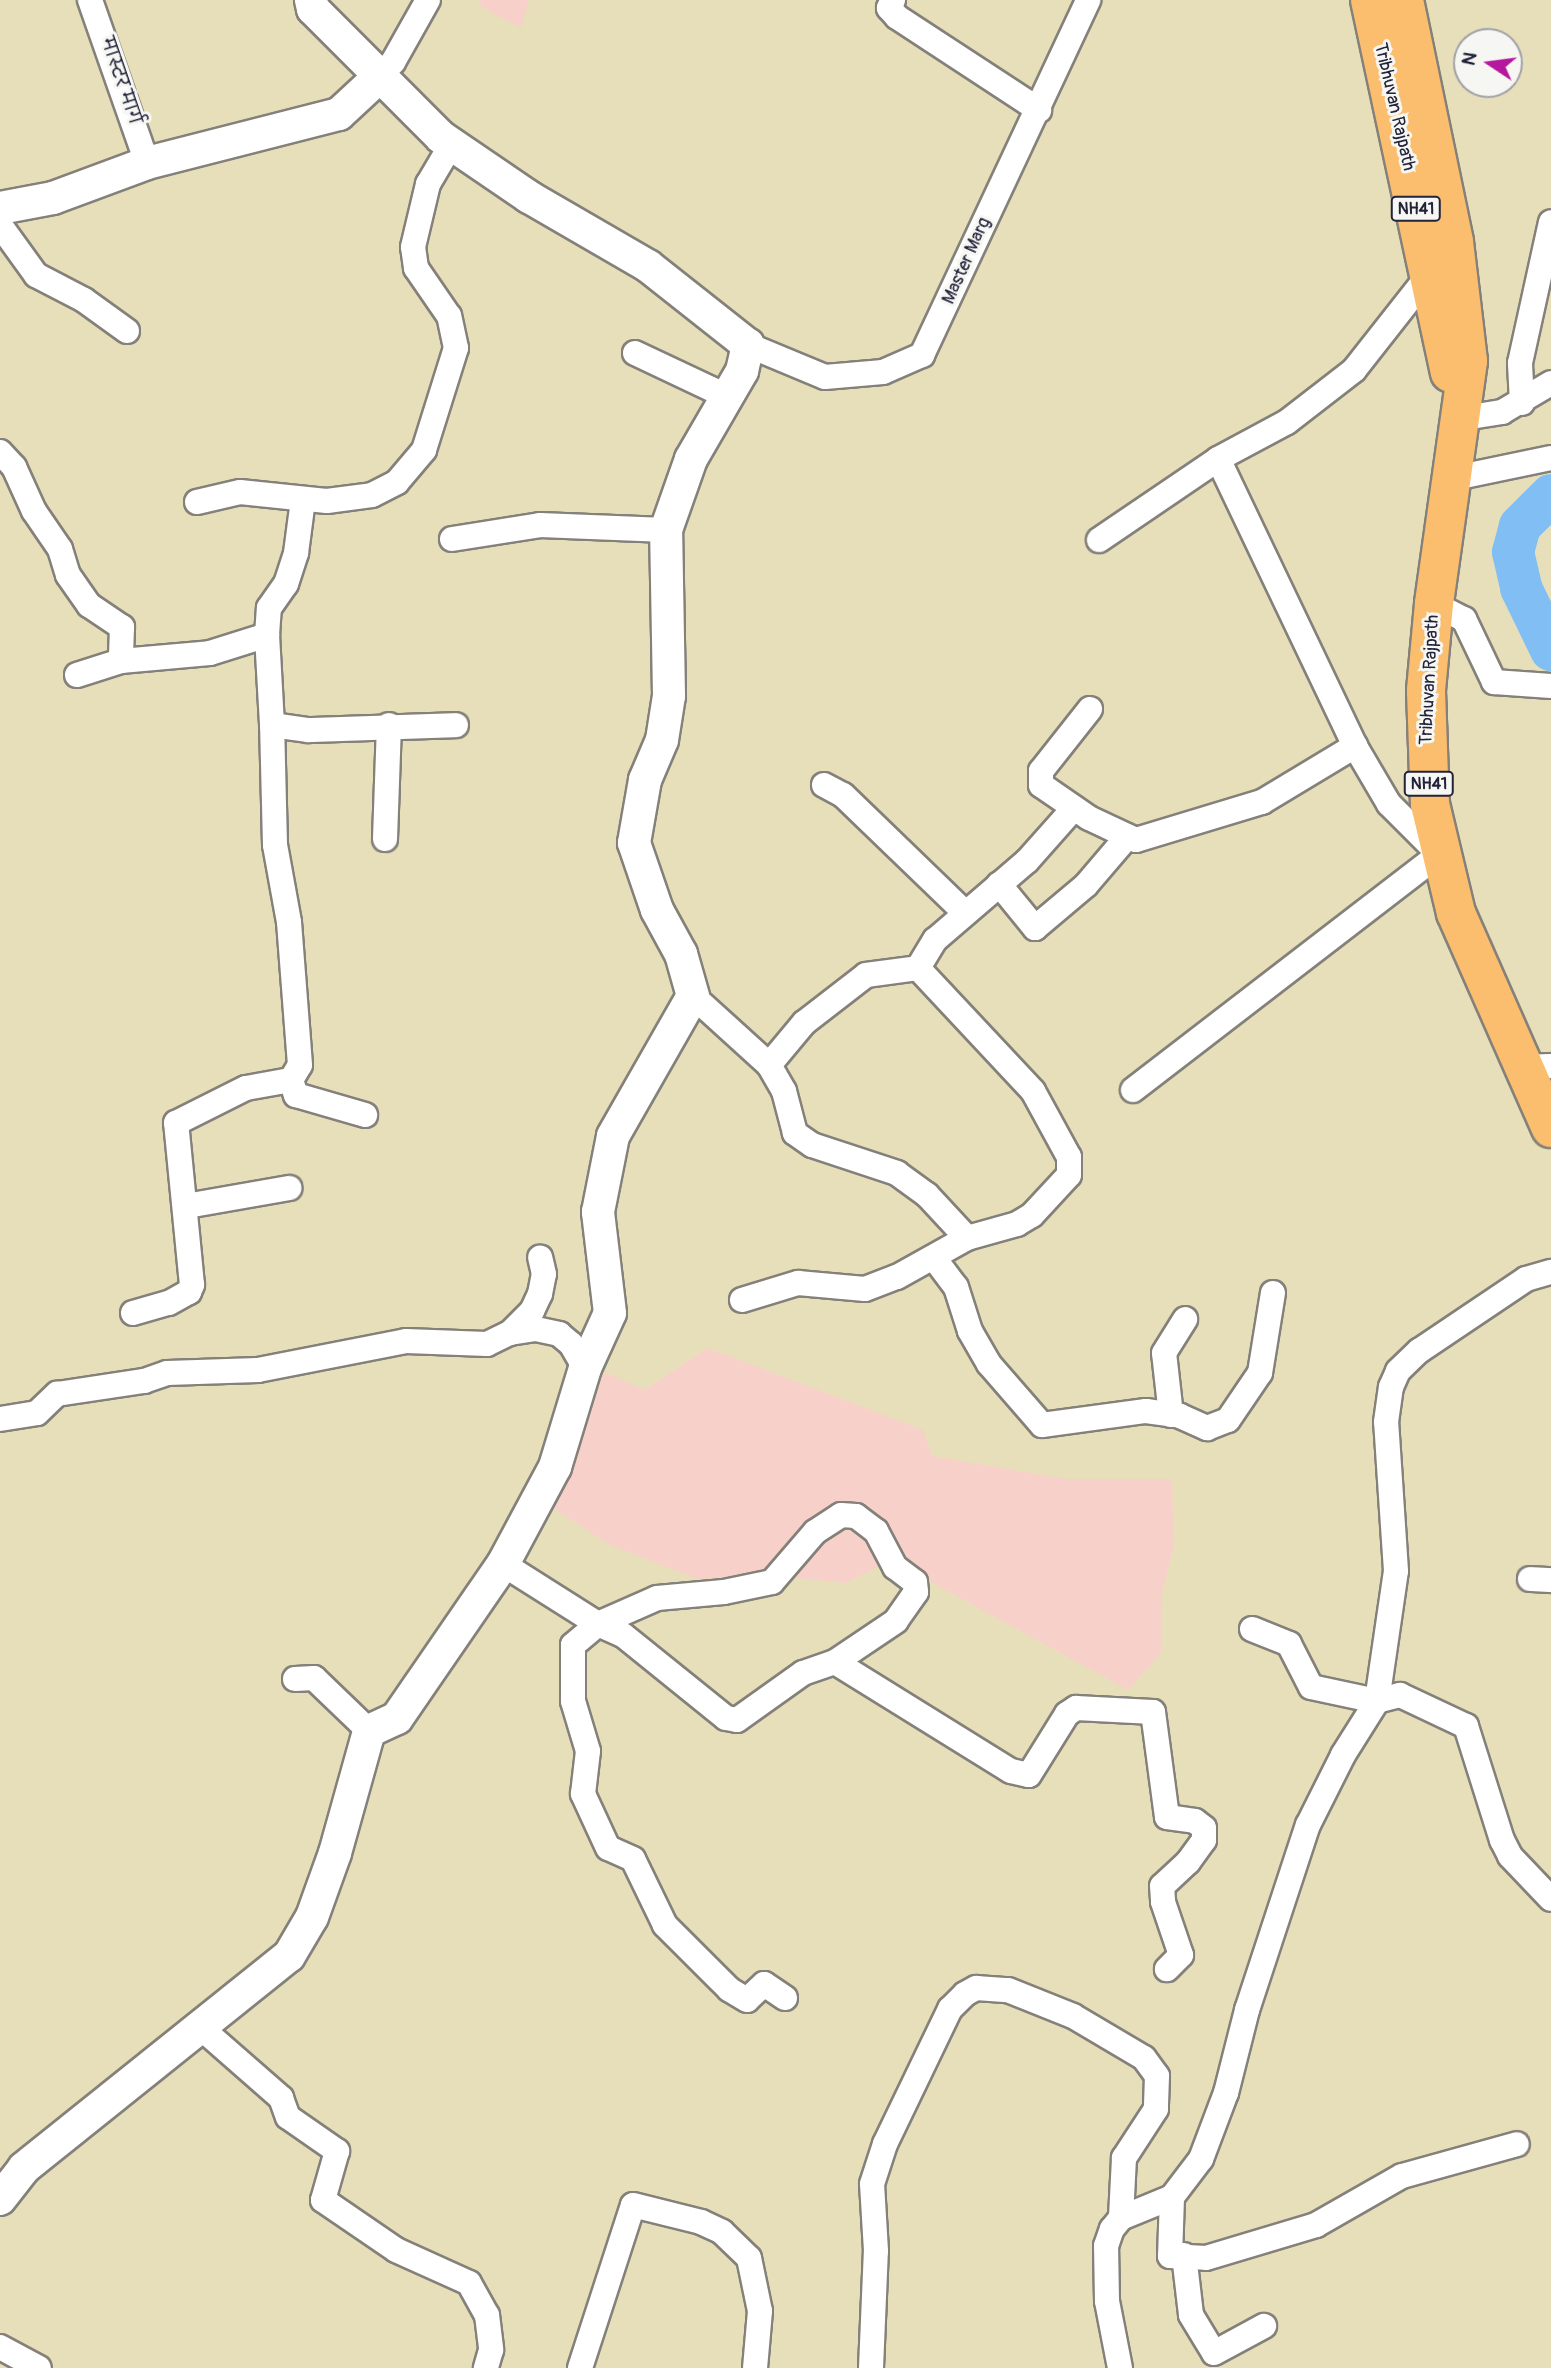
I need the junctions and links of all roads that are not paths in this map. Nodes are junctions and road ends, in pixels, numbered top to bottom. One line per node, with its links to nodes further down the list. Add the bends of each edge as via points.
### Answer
1 (90, 0): 11 (street, मास्टर मार्ग)
2 (311, 0): 8 (street, via 313,9)
3 (428, 0): 8 (street, via 393,62)
4 (893, 0): 9 (street, via 889,8 897,17)
5 (1088, 0): 9 (street, Master Marg)
6 (1370, 0): 15 (highway, Tribhuvan Rajpath / NH41)
7 (1404, 0): 22 (highway, Tribhuvan Rajpath / NH41, via 1465,317 1468,361)
8 (379, 77): 10 (street); 11 (street, via 340,114)
9 (1039, 110): 17 (street, Master Marg, via 922,355 883,372 825,377)
10 (452, 145): 17 (street, via 529,197 648,266); 27 (street, via 428,184 413,247 416,268 449,316 456,348 425,450 387,490 327,501)
11 (147, 163): 12 (street, via 53,198)
12 (0, 208)
13 (1551, 222): 21 (street, via 1520,363)
14 (0, 225): 16 (street, via 36,275 84,300)
15 (1428, 276): 22 (highway, Tribhuvan Rajpath / NH41); 25 (street, via 1354,370 1287,422)
16 (127, 331)
17 (748, 345): 20 (street, via 742,371)
18 (635, 353): 20 (street)
19 (1551, 383): 21 (street)
20 (726, 396): 29 (street, via 691,459)
21 (1522, 403): 22 (street, via 1502,412)
22 (1458, 419): 26 (highway, Tribhuvan Rajpath / NH41)
23 (0, 452): 34 (street, via 14,467 34,511 60,549 68,575 89,605 122,626)
24 (1551, 458): 26 (street)
25 (1218, 459): 31 (street); 41 (street)
26 (1450, 479): 32 (highway, Tribhuvan Rajpath / NH41)
27 (303, 500): 28 (street, via 240,492); 33 (street, via 296,553 286,584 269,608)
28 (197, 502)
29 (666, 530): 30 (street, via 540,525); 50 (street, via 669,696 662,740 645,779 634,843 657,910 681,954)
30 (452, 539)
31 (1099, 540)
32 (1434, 604): 36 (street, via 1464,619 1494,682); 46 (highway, Tribhuvan Rajpath / NH41, via 1426,752)
33 (267, 635): 34 (street, via 210,653); 40 (street)
34 (121, 661): 35 (street)
35 (77, 675)
36 (1551, 687)
37 (1090, 709): 43 (street, via 1039,778 1041,785)
38 (389, 725): 39 (street); 40 (street, via 309,730); 45 (street)
39 (456, 725)
40 (272, 726): 53 (street, via 275,845 299,1019 300,1065)
41 (1355, 746): 44 (street, via 1262,802 1186,827 1136,840); 46 (street, via 1389,804)
42 (824, 785): 48 (street, via 843,795)
43 (1074, 808): 44 (street); 47 (street, via 1027,861)
44 (1128, 837): 47 (street, via 1086,885 1035,928)
45 (385, 839)
46 (1439, 854): 52 (highway, Tribhuvan Rajpath / NH41, via 1457,913); 54 (street)
47 (999, 884): 48 (street)
48 (964, 912): 49 (street, via 935,940)
49 (918, 968): 51 (street, via 866,975 804,1023); 59 (street, via 1033,1091 1069,1157 1069,1175 1032,1215)
50 (692, 996): 51 (street); 68 (street, via 613,1136 598,1212 610,1313)
51 (769, 1065): 59 (street, via 785,1091 795,1133 812,1145 897,1173 927,1195)
52 (1537, 1067): 56 (highway, Tribhuvan Rajpath / NH41)
53 (291, 1080): 55 (street, via 296,1096); 58 (street, via 246,1088 176,1124)
54 (1133, 1090)
55 (365, 1115)
56 (1551, 1128)
57 (289, 1188): 58 (street)
58 (186, 1206): 65 (street, via 192,1285 169,1303)
59 (967, 1238): 61 (street)
60 (540, 1257): 67 (street, via 544,1274 540,1294 532,1311)
61 (934, 1258): 64 (street, via 914,1271 865,1289 799,1283); 69 (street, via 956,1287 970,1331 989,1364 1042,1425 1146,1411)
62 (1551, 1272): 76 (street, via 1526,1279 1419,1351 1398,1371 1391,1387 1386,1422 1396,1572)
63 (1272, 1293): 69 (street, via 1260,1373 1244,1402 1228,1420 1207,1427)
64 (742, 1300)
65 (133, 1313)
66 (1185, 1319): 69 (street, via 1164,1353)
67 (510, 1334): 68 (street, via 536,1329 559,1334); 70 (street, via 487,1344 406,1340 258,1370 167,1373 144,1381 57,1394 37,1413)
68 (585, 1368): 71 (street, via 555,1467)
69 (1171, 1415)
70 (0, 1419)
71 (503, 1564): 72 (street); 77 (street, via 397,1718)
72 (598, 1624): 74 (street, via 623,1635 717,1712 737,1720 803,1673); 74 (street, via 657,1598 772,1582 815,1532 841,1515 856,1516 876,1531 895,1567 915,1582 916,1592 896,1621); 80 (street, via 573,1645 571,1661 573,1701 588,1751 583,1794 590,1816 608,1848 633,1859 665,1926 729,1989 747,2000 764,1984)
73 (1252, 1629): 76 (street, via 1289,1644 1311,1687)
74 (835, 1661): 79 (street, via 1018,1775 1029,1775 1067,1714 1076,1708 1153,1712 1167,1817 1195,1821 1204,1828 1204,1840 1162,1886 1181,1955)
75 (295, 1679): 77 (street, via 314,1678)
76 (1377, 1701): 78 (street, via 1400,1695 1466,1726 1502,1840 1510,1856); 83 (street, via 1308,1825 1247,2010 1223,2103 1200,2159)
77 (369, 1731): 81 (street, via 312,1917 289,1956)
78 (1551, 1899)
79 (1167, 1969)
80 (785, 1998)
81 (200, 2027): 84 (street, via 24,2168); 90 (street, via 281,2098 288,2117 337,2151 323,2200 396,2250 469,2283 487,2315 491,2365)
82 (1517, 2144): 86 (street, via 1402,2176 1316,2225 1279,2238 1206,2258)
83 (1172, 2197): 85 (street); 86 (street, via 1170,2256)
84 (0, 2199)
85 (1121, 2218): 93 (street, via 1124,2158 1156,2109 1157,2076 1151,2067 1144,2058 1073,2016 1008,1990 976,1988 965,1994 950,2009 885,2144 872,2184 876,2251); 94 (street, via 1106,2246 1107,2301)
86 (1184, 2255): 87 (street, via 1191,2315 1214,2353)
87 (1264, 2326)
88 (0, 2347): 89 (street)
89 (39, 2368)
90 (486, 2368)
91 (580, 2368): 92 (street, via 633,2205 701,2222 722,2232 749,2258 760,2312)
92 (755, 2368)
93 (871, 2368)
94 (1119, 2368)

